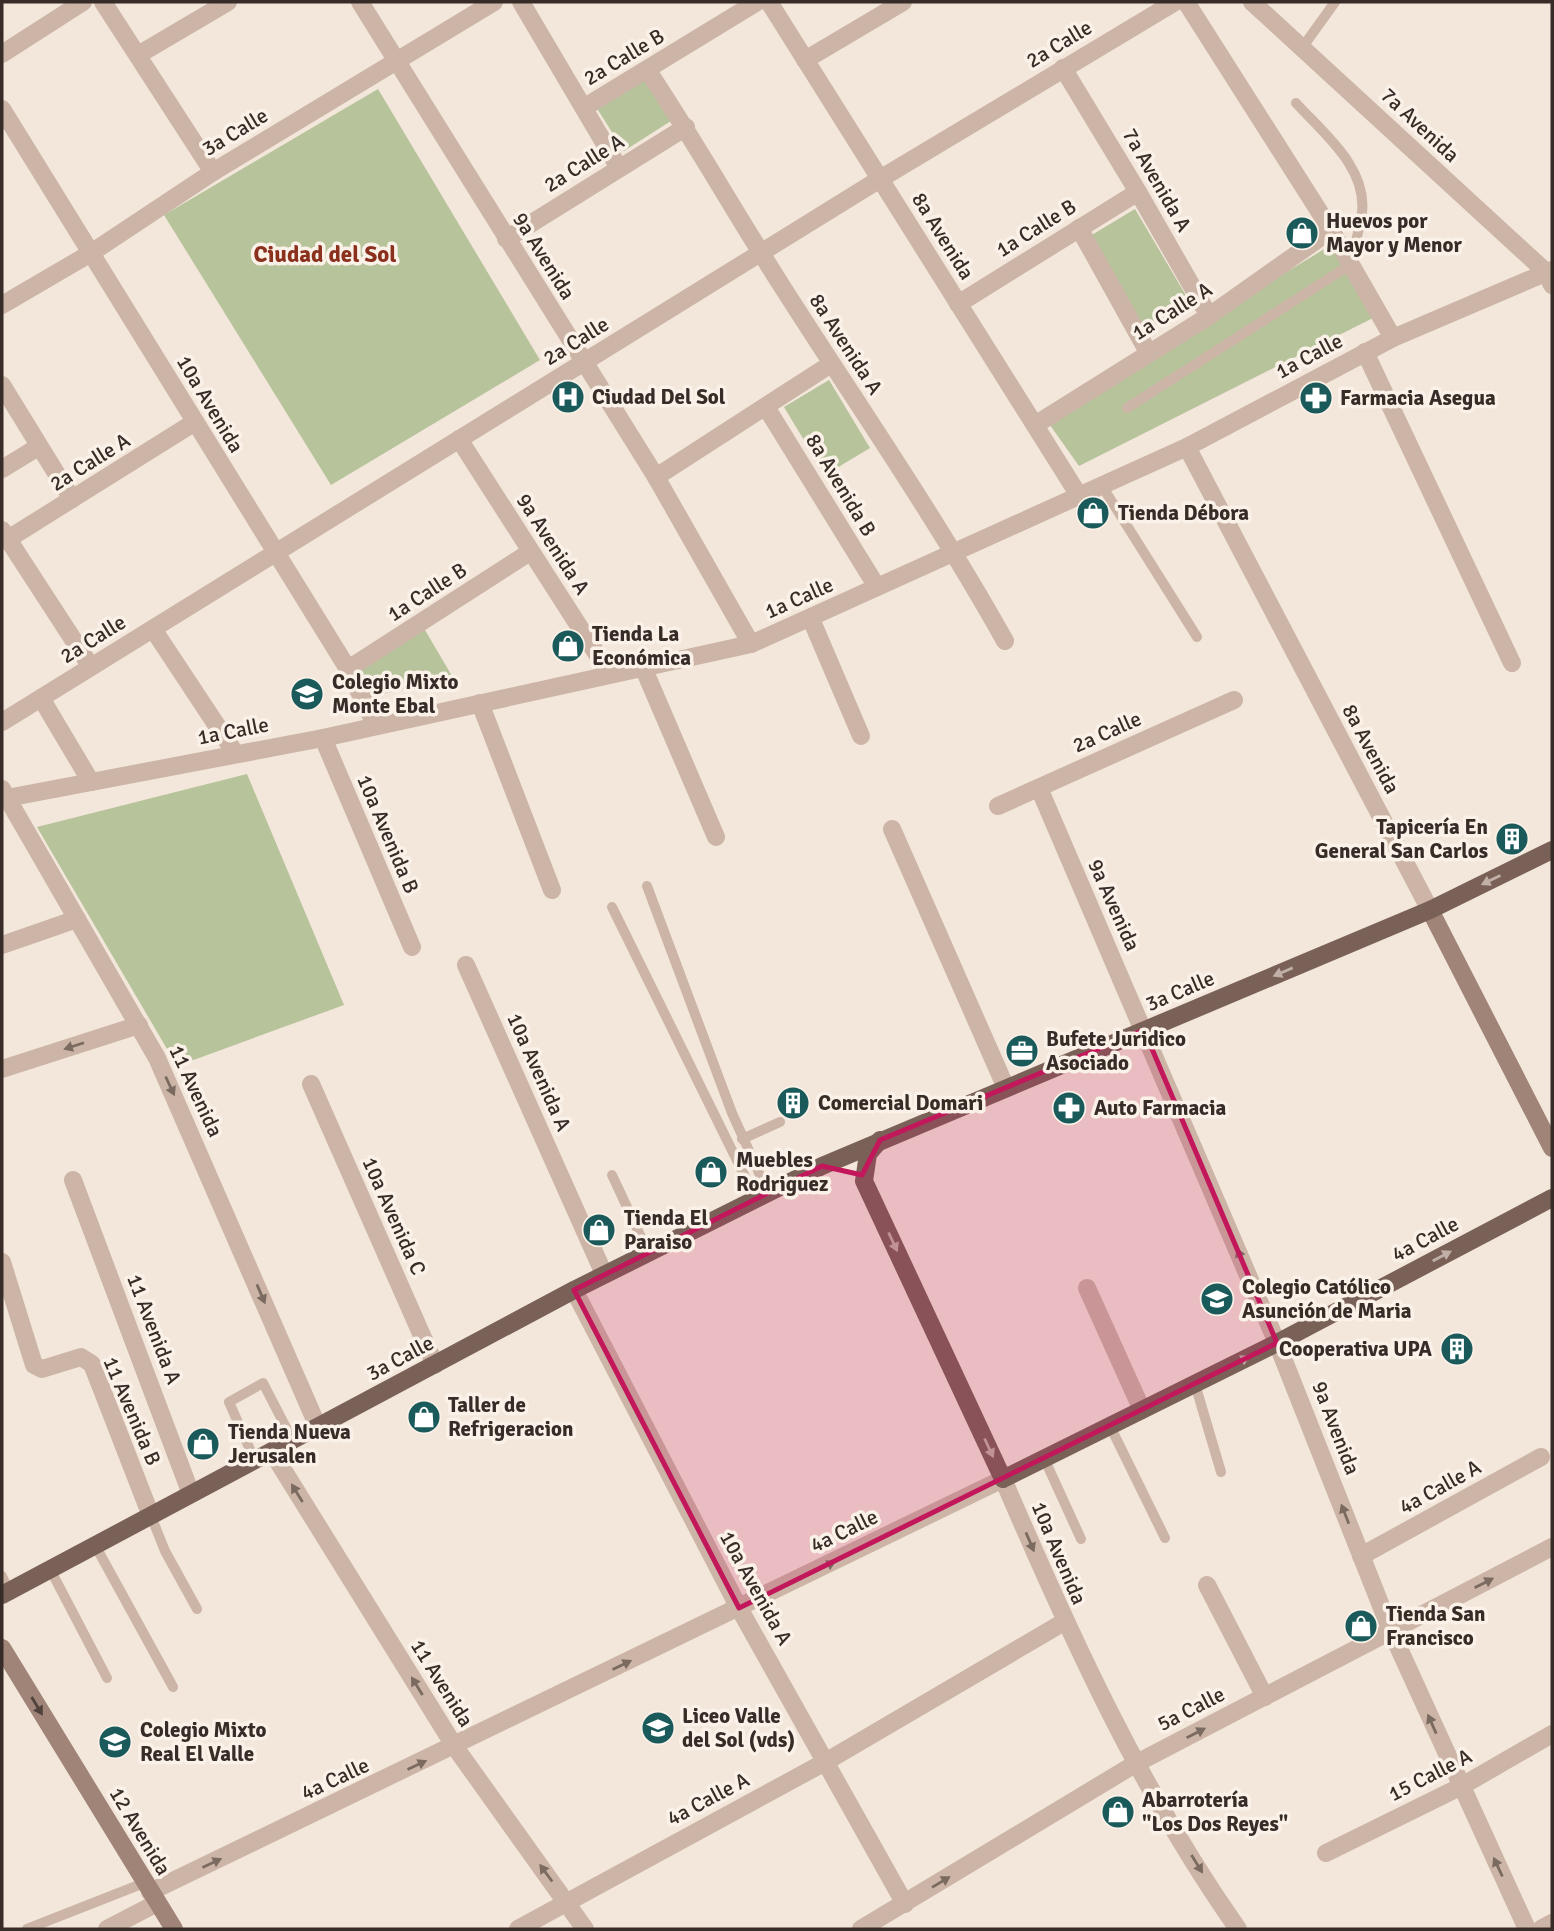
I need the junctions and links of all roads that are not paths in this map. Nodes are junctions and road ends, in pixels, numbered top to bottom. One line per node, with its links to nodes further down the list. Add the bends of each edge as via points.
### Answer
1 (83, 2): 16 (street)
2 (103, 2): 17 (street)
3 (228, 2): 14 (street)
4 (360, 2): 19 (street, 9a Avenida)
5 (494, 2): 19 (street, 3a Calle)
6 (521, 2): 23 (street)
7 (757, 2): 21 (street, 2a Calle B)
8 (769, 2): 18 (street, 8a Avenida)
9 (903, 2): 18 (street)
10 (1175, 2): 20 (street, 2a Calle)
11 (1186, 2): 32 (street)
12 (1252, 2): 15 (street, 7a Avenida)
13 (1335, 2): 15 (lane)
14 (206, 7): 17 (street)
15 (1302, 48): 37 (street, 7a Avenida)
16 (2, 54)
17 (138, 55): 28 (street)
18 (805, 60): 29 (street, 8a Avenida)
19 (396, 61): 28 (street, 3a Calle); 33 (street, 9a Avenida)
20 (1063, 68): 29 (street, 2a Calle); 30 (street, 7a Avenida A)
21 (648, 71): 23 (street, 2a Calle B); 25 (street, 8a Avenida A)
22 (1296, 103): 36 (lane, via 1349,161 1360,184 1362,211)
23 (585, 107): 27 (street)
24 (2, 109): 26 (street, 10a Avenida)
25 (686, 127): 27 (street, 2a Calle A); 35 (street, 8a Avenida A)
26 (9, 136): 34 (street, 10a Avenida)
27 (619, 168): 33 (street, 2a Calle A)
28 (213, 172): 34 (street, 3a Calle)
29 (880, 178): 35 (street, 2a Calle); 38 (street, 8a Avenida)
30 (1139, 192): 31 (street, 1a Calle B); 40 (street, 7a Avenida A)
31 (1079, 228): 38 (street, 1a Calle B); 42 (street)
32 (1331, 230): 36 (street); 40 (street, 1a Calle A)
33 (506, 239): 44 (street, 9a Avenida)
34 (91, 254): 39 (street, 3a Calle); 49 (street, 10a Avenida)
35 (761, 254): 44 (street, 2a Calle); 45 (street, 8a Avenida A)
36 (1350, 265): 41 (street); 48 (lane)
37 (1550, 276): 41 (street, 1a Calle)
38 (958, 304): 50 (street, 8a Avenida)
39 (2, 306)
40 (1209, 316): 42 (street, 1a Calle A)
41 (1393, 338): 43 (street, 1a Calle)
42 (1148, 352): 50 (street, 1a Calle A)
43 (1365, 352): 53 (street, 1a Calle); 69 (street)
44 (584, 363): 51 (street, 2a Calle); 55 (street, 9a Avenida)
45 (831, 364): 47 (street); 62 (street, 8a Avenida A)
46 (2, 385): 52 (street)
47 (766, 407): 55 (street); 63 (street, 8a Avenida B)
48 (1127, 408)
49 (195, 422): 58 (street, 2a Calle A); 61 (street, 10a Avenida)
50 (1035, 425): 57 (street, 8a Avenida)
51 (459, 439): 60 (street, 9a Avenida A); 61 (street, 2a Calle)
52 (38, 447): 54 (street); 58 (street)
53 (1187, 447): 56 (street, 1a Calle); 93 (street, 8a Avenida)
54 (2, 469)
55 (656, 477): 68 (street, 9a Avenida)
56 (1102, 486): 57 (street, 1a Calle); 66 (lane)
57 (1078, 494): 62 (street, 1a Calle)
58 (72, 499): 59 (street, 2a Calle A)
59 (5, 535): 70 (street)
60 (530, 552): 72 (street, 1a Calle B); 73 (street, 9a Avenida A)
61 (275, 553): 65 (street, 2a Calle); 72 (street, 10a Avenida)
62 (955, 553): 63 (street, 1a Calle); 67 (street, 8a Avenida A)
63 (877, 587): 64 (street, 1a Calle)
64 (811, 619): 68 (street, 1a Calle); 79 (street)
65 (153, 629): 70 (street, 2a Calle); 81 (street)
66 (1197, 637)
67 (1005, 641)
68 (751, 644): 71 (street, 1a Calle)
69 (1512, 663)
70 (91, 667): 74 (street, 2a Calle)
71 (643, 667): 73 (street, 1a Calle); 88 (street)
72 (348, 669): 78 (street, 10a Avenida)
73 (609, 673): 76 (street, 1a Calle)
74 (41, 698): 77 (street, 2a Calle); 82 (street)
75 (1234, 700): 83 (street, 2a Calle)
76 (480, 703): 78 (street, 1a Calle); 91 (street)
77 (2, 722)
78 (376, 726): 80 (street, 1a Calle)
79 (861, 736)
80 (323, 738): 81 (street, 1a Calle); 96 (street, 10a Avenida B)
81 (235, 753): 82 (street, 1a Calle)
82 (91, 782): 84 (street, 1a Calle)
83 (1039, 788): 85 (street, 2a Calle); 99 (street, 9a Avenida)
84 (5, 794): 86 (street, 11 Avenida)
85 (998, 806)
86 (10, 821): 94 (street, 11 Avenida)
87 (892, 829): 102 (street)
88 (716, 837)
89 (1552, 850): 93 (main road, 3a Calle, one-way to 93)
90 (647, 886): 104 (lane)
91 (552, 890)
92 (612, 907): 111 (lane)
93 (1430, 910): 99 (main road, 3a Calle, one-way to 99); 106 (main road, 8a Avenida)
94 (77, 919): 95 (street); 98 (street, 11 Avenida)
95 (2, 945)
96 (412, 947)
97 (466, 965): 115 (street, 10a Avenida A)
98 (139, 1025): 100 (street, one-way to 100); 123 (street, 11 Avenida, one-way to 123, via 186,1121)
99 (1144, 1030): 102 (main road, 3a Calle); 118 (street, 9a Avenida, one-way to 99)
100 (2, 1069)
101 (311, 1084): 119 (street, 10a Avenida C)
102 (1006, 1088): 105 (main road, 3a Calle)
103 (780, 1122): 104 (lane)
104 (742, 1139): 111 (lane)
105 (880, 1140): 107 (main road, 3a Calle); 110 (main road, via 869,1154)
106 (1552, 1148)
107 (822, 1166): 110 (main road, via 852,1172); 111 (main road, 3a Calle)
108 (611, 1175): 113 (lane)
109 (73, 1180): 131 (street, 11 Avenida A)
110 (864, 1181): 130 (main road, 10a Avenida, one-way to 130)
111 (762, 1196): 113 (main road, 3a Calle)
112 (1552, 1198): 118 (main road, 4a Calle, one-way to 112)
113 (648, 1252): 115 (main road, 3a Calle)
114 (2, 1262): 132 (street, 11 Avenida B, via 34,1365 43,1369 81,1357 92,1364)
115 (604, 1275): 117 (main road, 3a Calle)
116 (1087, 1288): 121 (street)
117 (574, 1290): 119 (main road, 3a Calle); 141 (street, 10a Avenida A)
118 (1278, 1343): 120 (main road, 4a Calle, one-way to 118); 137 (street, 9a Avenida, one-way to 118)
119 (435, 1366): 123 (main road, 3a Calle)
120 (1195, 1384): 121 (main road, 4a Calle); 129 (lane)
121 (1142, 1410): 122 (main road, 4a Calle)
122 (1110, 1426): 127 (main road, 4a Calle); 133 (lane)
123 (318, 1427): 124 (main road, 3a Calle)
124 (293, 1441): 125 (main road, 3a Calle); 128 (lane, via 263,1383 229,1402)
125 (272, 1452): 128 (main road, 3a Calle); 150 (street, 11 Avenida, one-way to 125)
126 (1541, 1457): 137 (street, 4a Calle A)
127 (1044, 1458): 130 (main road, 4a Calle); 134 (lane)
128 (255, 1461): 131 (main road, 3a Calle)
129 (1221, 1472)
130 (1003, 1479): 141 (street, 4a Calle, one-way to 130); 143 (street, 10a Avenida, one-way to 143)
131 (191, 1494): 132 (main road, 3a Calle)
132 (151, 1516): 135 (main road, 3a Calle); 142 (lane)
133 (1165, 1538)
134 (1081, 1539)
135 (95, 1545): 138 (main road, 3a Calle); 147 (lane)
136 (1552, 1547): 144 (street, 5a Calle, one-way to 136)
137 (1362, 1556): 144 (street, 9a Avenida)
138 (50, 1569): 140 (main road, 3a Calle); 146 (lane)
139 (1207, 1585): 148 (street)
140 (4, 1587)
141 (739, 1608): 150 (street, 4a Calle, one-way to 141); 151 (street, 10a Avenida A)
142 (197, 1609)
143 (1064, 1622): 151 (street, 4a Calle A); 152 (street, 10a Avenida)
144 (1391, 1631): 148 (street, 5a Calle); 153 (street, 9a Avenida, one-way to 144)
145 (2, 1648): 155 (main road, 12 Avenida, one-way to 155)
146 (107, 1678)
147 (173, 1687)
148 (1265, 1697): 152 (street, 5a Calle, one-way to 148)
149 (1552, 1734): 153 (street, 15 Calle A)
150 (454, 1747): 155 (street, 4a Calle, one-way to 150); 156 (street, 11 Avenida, one-way to 150)
151 (827, 1761): 156 (street, 4a Calle A); 157 (street, 10a Avenida A)
152 (1135, 1764): 157 (street, 5a Calle, one-way to 152); 159 (street, 10a Avenida, one-way to 159)
153 (1460, 1787): 154 (street, 15 Calle A); 166 (street, 9a Avenida, one-way to 153)
154 (1326, 1853)
155 (150, 1893): 160 (lane); 161 (street, 4a Calle); 162 (main road, 12 Avenida)
156 (567, 1901): 163 (street, 4a Calle A); 164 (street, 11 Avenida)
157 (905, 1904): 165 (street, 5a Calle)
158 (1552, 1923): 167 (street)
159 (1236, 1928)
160 (27, 1929)
161 (107, 1929)
162 (174, 1929)
163 (518, 1929)
164 (585, 1929)
165 (861, 1929)
166 (1527, 1929)
167 (1541, 1929)

